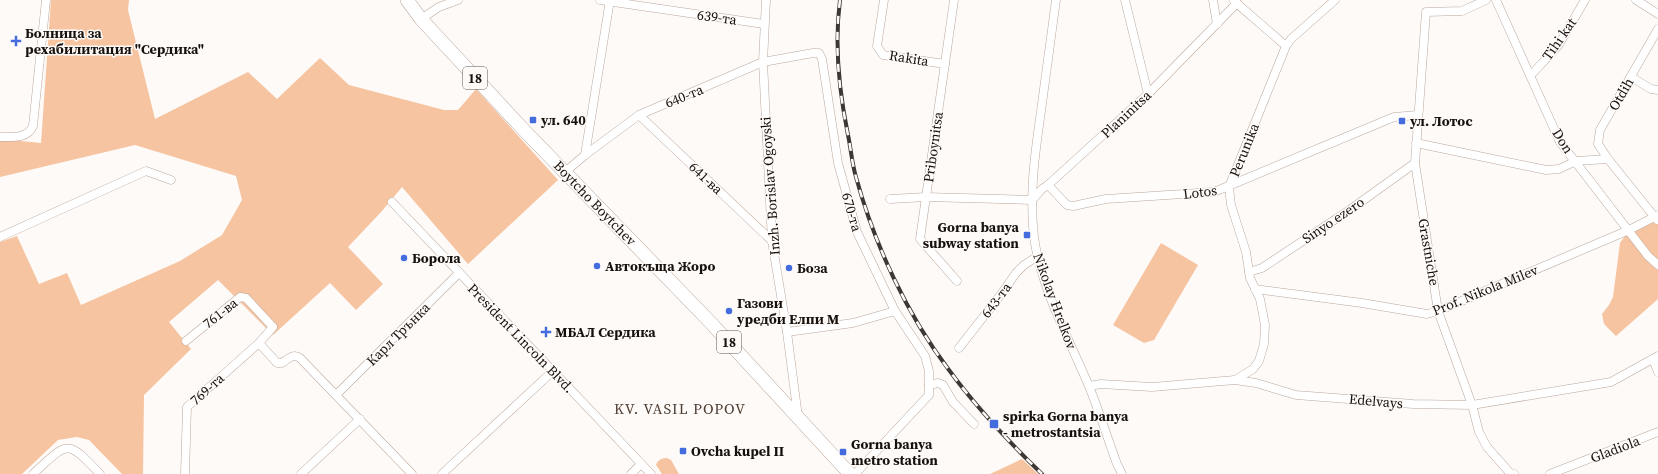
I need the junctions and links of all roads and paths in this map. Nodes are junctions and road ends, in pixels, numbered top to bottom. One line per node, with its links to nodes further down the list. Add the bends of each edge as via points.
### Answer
1 (46, 0): 33 (street, via 35,117 31,131 16,137)
2 (407, 0): 19 (highway, Boytcho Boytchev / 18)
3 (458, 0): 19 (street, via 439,7)
4 (600, 0): 16 (street, 639-та)
5 (766, 0): 20 (street, Inzh. Borislav Ogoyski)
6 (884, 0): 26 (street, Rakita, via 877,46 883,55)
7 (954, 0): 26 (street, Priboynitsa)
8 (1056, 0): 45 (street, Nikolay Hrelkov, via 1033,166)
9 (1125, 0): 30 (street)
10 (1213, 0): 21 (street)
11 (1335, 0): 23 (street, Perunika)
12 (1486, 0): 32 (street, Grastniche, via 1462,11 1426,12)
13 (1496, 0): 27 (street, Don)
14 (1585, 0): 27 (street, Tihi kat, via 1558,46)
15 (1636, 0): 18 (street)
16 (610, 1): 20 (street, 639-та); 35 (street)
17 (1235, 2): 21 (street, Planinitsa); 23 (street)
18 (1658, 14)
19 (421, 18): 39 (highway, Boytcho Boytchev / 18)
20 (764, 24): 25 (street, Inzh. Borislav Ogoyski)
21 (1217, 24): 30 (street, Planinitsa)
22 (1658, 29): 28 (street, Otdih)
23 (1286, 46): 42 (street, Perunika)
24 (819, 53): 25 (street, 640-та); 57 (street, 670-та, via 838,163 857,232)
25 (763, 62): 31 (street, 640-та); 50 (street, Inzh. Borislav Ogoyski)
26 (945, 64): 43 (street, Priboynitsa)
27 (1531, 75): 37 (street, Don, via 1560,142)
28 (1631, 77): 29 (street, via 1651,89); 36 (street, Otdih, via 1600,130 1598,144)
29 (1658, 90)
30 (1148, 94): 41 (street, Planinitsa)
31 (639, 115): 35 (street, 640-та); 50 (street, 641-ва)
32 (1418, 115): 34 (street, Grastniche); 42 (street, Lotos, via 1394,117)
33 (0, 137)
34 (1416, 143): 37 (street, via 1546,170 1559,169); 38 (street, Grastniche)
35 (585, 155): 39 (street, 640-та)
36 (1608, 159): 37 (street); 47 (street)
37 (1576, 161): 48 (street, Don)
38 (1415, 163): 53 (street, Sinyo ezero, via 1262,268); 58 (street, Grastniche)
39 (565, 172): 72 (highway, Boytcho Boytchev / 18)
40 (171, 180): 49 (street, via 146,171)
41 (1048, 185): 42 (street, Lotos, via 1067,205 1073,206 1106,199 1206,193); 45 (street, Planinitsa)
42 (1229, 187): 53 (street, Perunika, via 1231,205 1246,252)
43 (926, 198): 44 (street); 45 (street); 55 (street, Priboynitsa, via 920,239)
44 (890, 199)
45 (1032, 200): 51 (street, Nikolay Hrelkov, via 1034,238)
46 (392, 202): 54 (street, President Lincoln Blvd.)
47 (1657, 217): 48 (street, Prof. Nikola Milev)
48 (1629, 230): 52 (street, Don); 58 (street, Prof. Nikola Milev)
49 (0, 237)
50 (772, 241): 59 (street, Inzh. Borislav Ogoyski)
51 (1038, 256): 62 (street, 643-та, via 1016,273); 68 (street, Nikolay Hrelkov, via 1063,329)
52 (1658, 265)
53 (1249, 272): 56 (street, Perunika)
54 (459, 273): 64 (street, President Lincoln Blvd.); 69 (street, Карл Трънка)
55 (957, 281)
56 (1255, 289): 58 (street, Prof. Nikola Milev, via 1427,314); 66 (street, Perunika, via 1265,320 1262,357 1253,369)
57 (895, 311): 59 (street, via 853,322); 67 (street, 670-та, via 925,356)
58 (1438, 311): 70 (street, Grastniche)
59 (787, 332): 72 (street, Inzh. Borislav Ogoyski)
60 (186, 341): 61 (street, 761-ва, via 240,297 246,298 272,325 271,330)
61 (259, 343): 69 (street, via 277,363 282,363 293,356 300,358); 79 (street, 769-та, via 187,406)
62 (959, 348)
63 (1656, 358): 65 (street); 70 (street, Edelvays, via 1611,382)
64 (553, 371): 75 (street, President Lincoln Blvd.); 82 (street)
65 (1658, 372)
66 (1235, 380): 68 (street, Edelvays, via 1152,387 1108,384); 70 (street, Edelvays, via 1256,383 1296,395 1413,404)
67 (929, 385): 73 (street, via 942,385 953,402); 86 (street, via 929,395)
68 (1089, 386): 87 (street, Nikolay Hrelkov)
69 (336, 395): 71 (street)
70 (1472, 405): 88 (street, Grastniche, via 1479,432 1487,447)
71 (360, 418): 80 (street); 81 (street)
72 (799, 418): 85 (highway, Boytcho Boytchev / 18)
73 (974, 424)
74 (1658, 432): 76 (street, Gladiola)
75 (641, 464): 83 (street); 84 (street, President Lincoln Blvd.)
76 (1562, 472): 89 (street, Gladiola)
77 (33, 474): 78 (street, via 60,450 68,448 82,454)
78 (100, 474)
79 (185, 474)
80 (301, 474)
81 (412, 474)
82 (442, 474)
83 (631, 474)
84 (650, 474)
85 (850, 474)
86 (855, 474)
87 (1122, 474)
88 (1511, 474)
89 (1550, 474)

